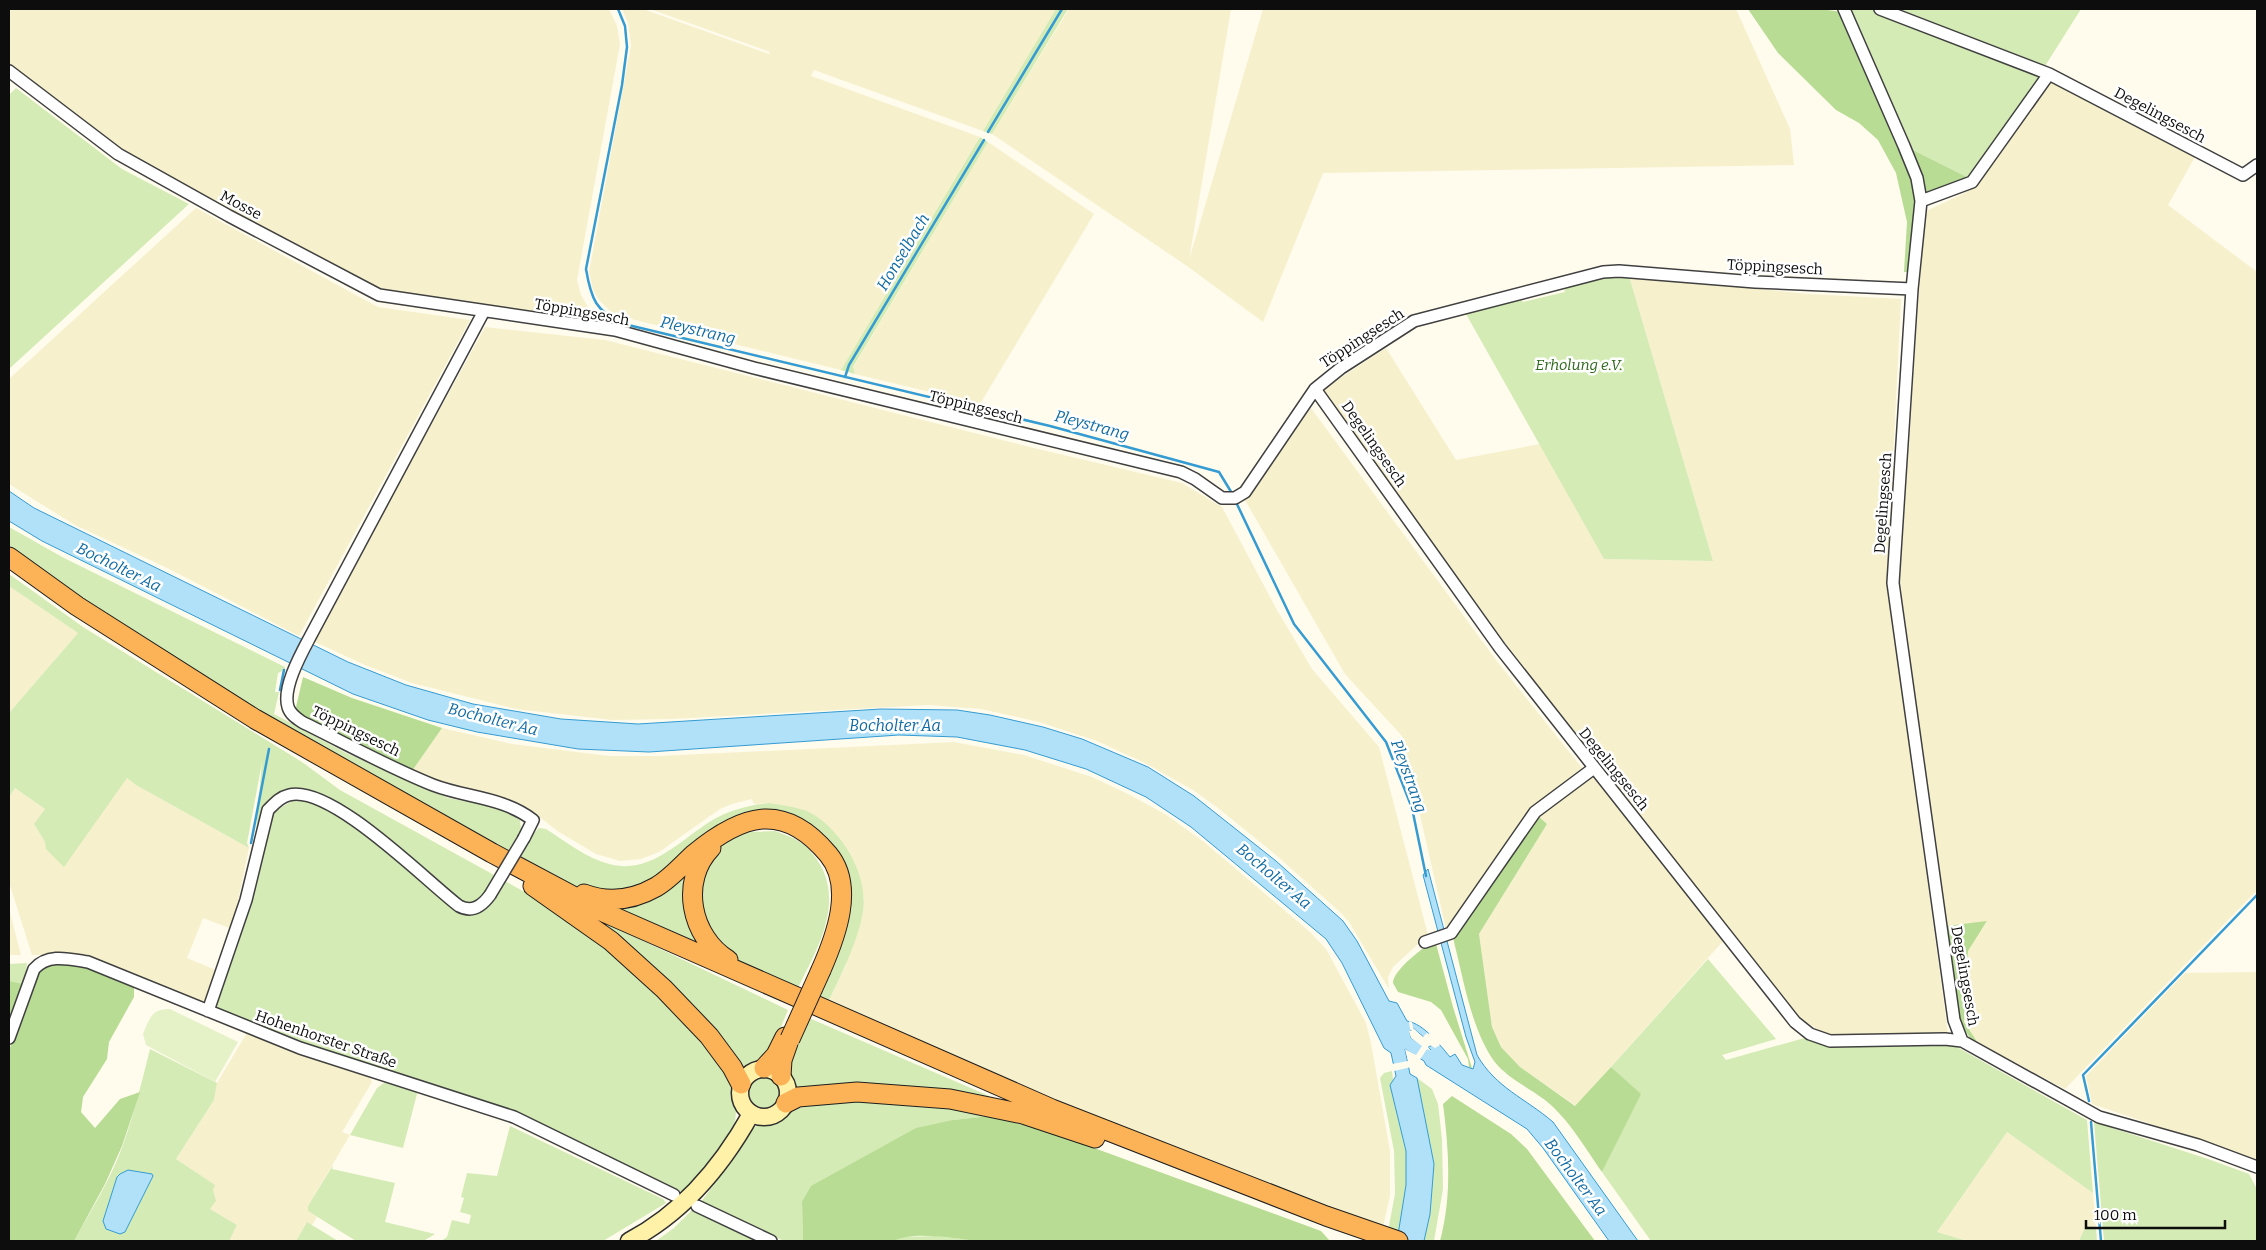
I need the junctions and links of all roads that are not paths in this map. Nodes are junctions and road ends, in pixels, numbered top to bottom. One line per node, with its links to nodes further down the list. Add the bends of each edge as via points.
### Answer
1 (1844, 9): 6 (street, Degelingsesch, via 1917,178)
2 (1880, 9): 4 (street, Degelingsesch)
3 (9, 71): 8 (street, Mosse, via 118,154 379,295)
4 (2049, 74): 5 (street, Degelingsesch, via 2243,175); 6 (street, via 1972,182)
5 (2257, 166)
6 (1921, 201): 7 (street, Degelingsesch)
7 (1912, 289): 9 (street, Töppingsesch, via 1602,272 1414,321 1363,352); 21 (street, Degelingsesch, via 1893,583 1954,1020)
8 (484, 311): 9 (street, Töppingsesch, via 615,330 754,368 1181,472 1222,498 1235,498 1245,492); 18 (street, Töppingsesch, bridge, via 292,672 288,707 293,715 310,726 433,785 495,800 533,820 490,895 477,908 470,909 459,906 398,852 344,814 315,798 290,794 278,800 268,810 246,900)
9 (1315, 388): 12 (street, Degelingsesch, via 1500,648)
10 (9, 557): 13 (highway, via 77,606 255,719)
11 (9, 566): 14 (highway, via 73,612 252,726 413,820)
12 (1594, 768): 15 (street, via 1535,812 1449,933); 21 (street, Degelingsesch, via 1795,1022 1810,1034 1830,1042)
13 (492, 853): 16 (highway, via 571,889 616,901 657,886 728,828 746,821 784,821 802,829 818,842 830,857 839,877 838,920 832,944); 17 (highway, via 601,911)
14 (516, 873): 24 (highway, via 636,962 709,1036); 27 (highway, via 599,916 873,1041)
15 (1430, 940)
16 (818, 968): 17 (highway, via 833,920 833,886 827,865 804,838 778,827 764,824 740,828 720,840 704,856 693,884 692,905 698,923 707,942 722,956); 20 (highway, bridge)
17 (792, 996): 31 (highway)
18 (208, 1011): 19 (street, Hohenhorster Straße, via 88,962 52,958 34,969); 29 (street, Hohenhorster Straße, via 300,1048 514,1117)
19 (9, 1038)
20 (787, 1038): 22 (highway); 23 (highway)
21 (1962, 1041): 28 (street, Degelingsesch, via 2099,1117 2198,1145)
22 (764, 1068): 23 (main road); 24 (main road, via 750,1073)
23 (781, 1076): 25 (main road, via 788,1089)
24 (741, 1084): 26 (main road, via 742,1104)
25 (786, 1103): 26 (main road, via 774,1115); 27 (highway, via 798,1097 857,1092 950,1099 1023,1114)
26 (751, 1114): 32 (main road, via 738,1138 703,1185 661,1221)
27 (1142, 1154): 31 (highway)
28 (2257, 1167)
29 (674, 1195)
30 (697, 1206): 33 (street)
31 (1325, 1221): 34 (highway); 35 (highway)
32 (629, 1241)
33 (771, 1241)
34 (1371, 1241)
35 (1398, 1241)

